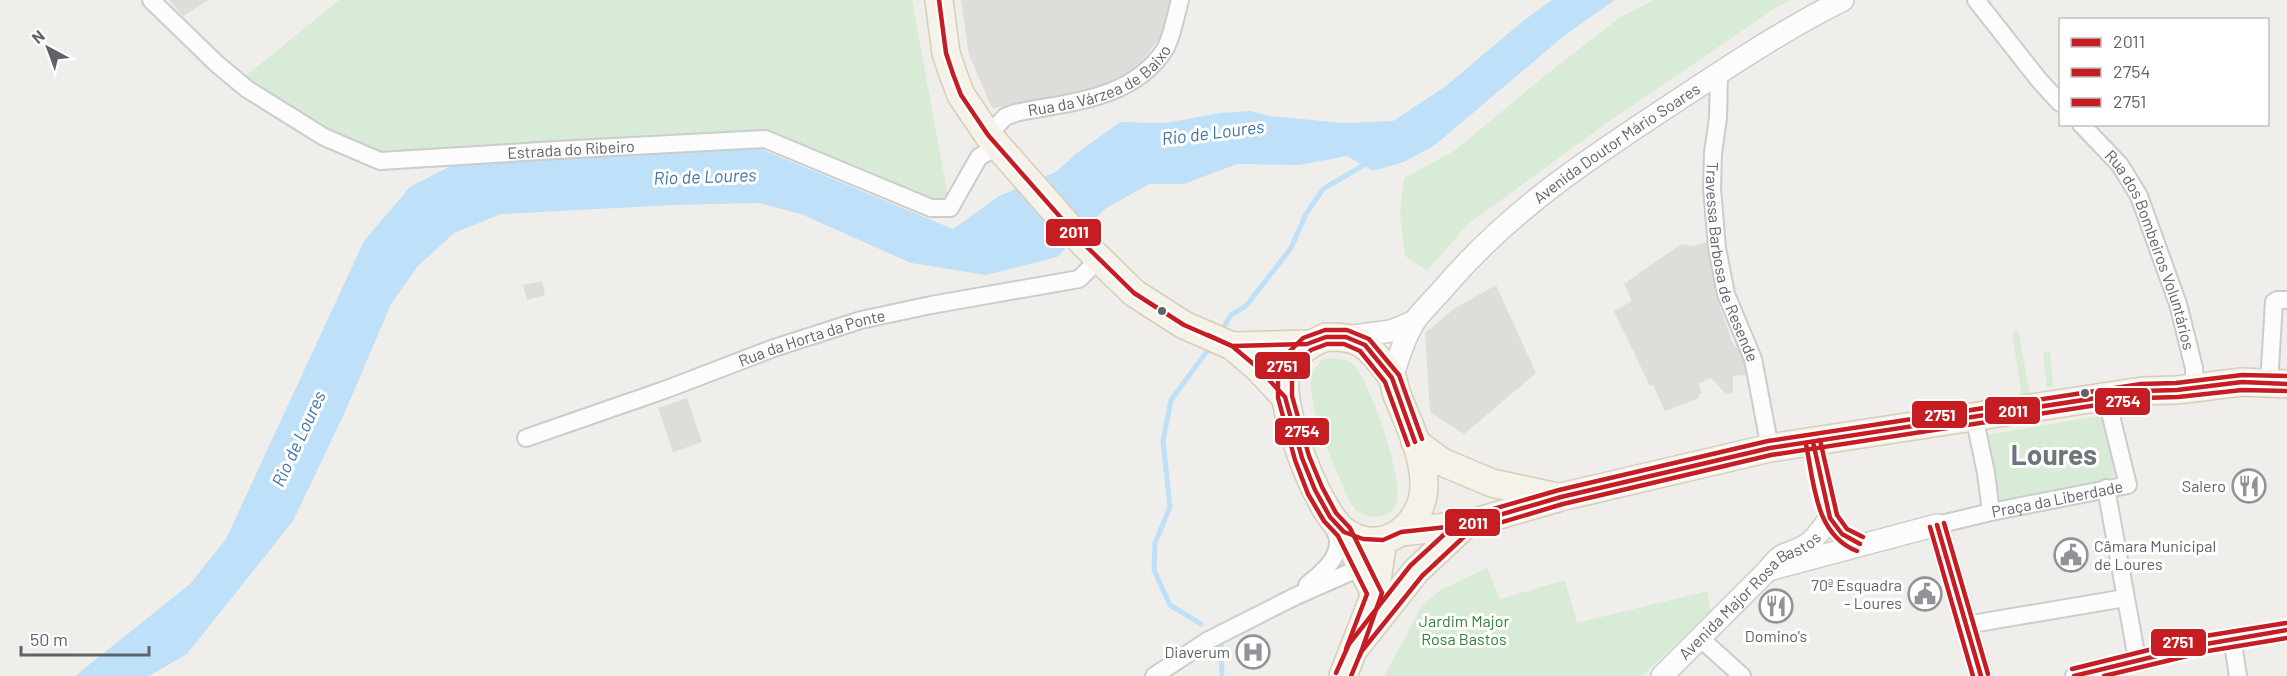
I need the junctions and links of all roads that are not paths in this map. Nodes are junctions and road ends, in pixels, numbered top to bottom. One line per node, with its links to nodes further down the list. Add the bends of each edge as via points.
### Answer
1 (151, 0): 9 (street, Estrada do Ribeiro, via 247,89 324,137 380,162 765,139 931,208 950,208 979,157)
2 (939, 0): 9 (main road, via 952,74 961,95)
3 (1180, 0): 9 (street, Rua da Várzea de Baixo, via 1166,48 1139,77 1104,95 1005,117)
4 (1843, 0): 6 (street, Avenida Doutor Mário Soares, via 1799,21)
5 (1982, 2): 7 (street)
6 (1719, 73): 12 (street, Avenida Doutor Mário Soares, via 1523,208 1490,238); 25 (street, Travessa Barbosa de Resende, via 1713,153 1717,248 1726,294 1753,359)
7 (2059, 101)
8 (2083, 126): 18 (street, Rua dos Bombeiros Voluntários, via 2120,165 2143,205 2178,304 2194,368)
9 (1000, 148): 10 (main road)
10 (1092, 251): 15 (main road, via 1156,309); 22 (street, Rua da Horta da Ponte, via 1079,279 861,320)
11 (2287, 300): 17 (street, via 2274,302)
12 (1415, 321): 13 (street, Avenida Doutor Mário Soares, via 1391,331); 16 (street, Avenida Doutor Mário Soares)
13 (1346, 337): 14 (main road, via 1326,337); 16 (main road, via 1365,345)
14 (1307, 344): 15 (main road); 20 (main road, via 1293,358 1285,377)
15 (1232, 346): 20 (main road)
16 (1392, 378): 23 (main road)
17 (2278, 384): 18 (main road, via 2242,382)
18 (2194, 388): 19 (main road)
19 (2106, 396): 21 (main road); 26 (street, Praça da Liberdade, via 2128,485)
20 (1285, 397): 30 (main road, via 1302,459 1315,490)
21 (1974, 416): 24 (main road); 28 (street, Praça da Liberdade)
22 (526, 438)
23 (1415, 442): 27 (main road, via 1442,462 1492,483); 33 (main road, via 1424,480 1424,500 1416,518)
24 (1813, 442): 25 (main road); 29 (street, Avenida Major Rosa Bastos)
25 (1770, 448): 27 (main road)
26 (2106, 488): 28 (street, Praça da Liberdade); 39 (street)
27 (1561, 497): 31 (main road)
28 (1991, 512): 32 (street)
29 (1830, 518): 34 (street, via 1846,539); 36 (street, Avenida Major Rosa Bastos, via 1814,539 1777,557)
30 (1337, 524): 33 (main road, via 1363,540); 35 (main road); 38 (street, via 1338,541 1328,566)
31 (1465, 525): 33 (main road); 44 (main road, via 1416,571)
32 (1937, 525): 34 (street); 40 (street)
33 (1392, 536): 37 (main road)
34 (1860, 544): 36 (street)
35 (1362, 567): 37 (main road); 38 (street)
36 (1768, 570): 43 (street, Avenida Major Rosa Bastos)
37 (1376, 594): 44 (main road)
38 (1296, 596): 46 (street, via 1207,641)
39 (2125, 598): 40 (street); 45 (street)
40 (1966, 625): 50 (street)
41 (2287, 630): 42 (street)
42 (2232, 637): 45 (street); 52 (street)
43 (1700, 638): 48 (street, Avenida Major Rosa Bastos); 49 (street)
44 (1355, 648): 47 (main road)
45 (2136, 659): 51 (street)
46 (1154, 676)
47 (1343, 676)
48 (1662, 676)
49 (1742, 676)
50 (1981, 676)
51 (2074, 676)
52 (2238, 676)

